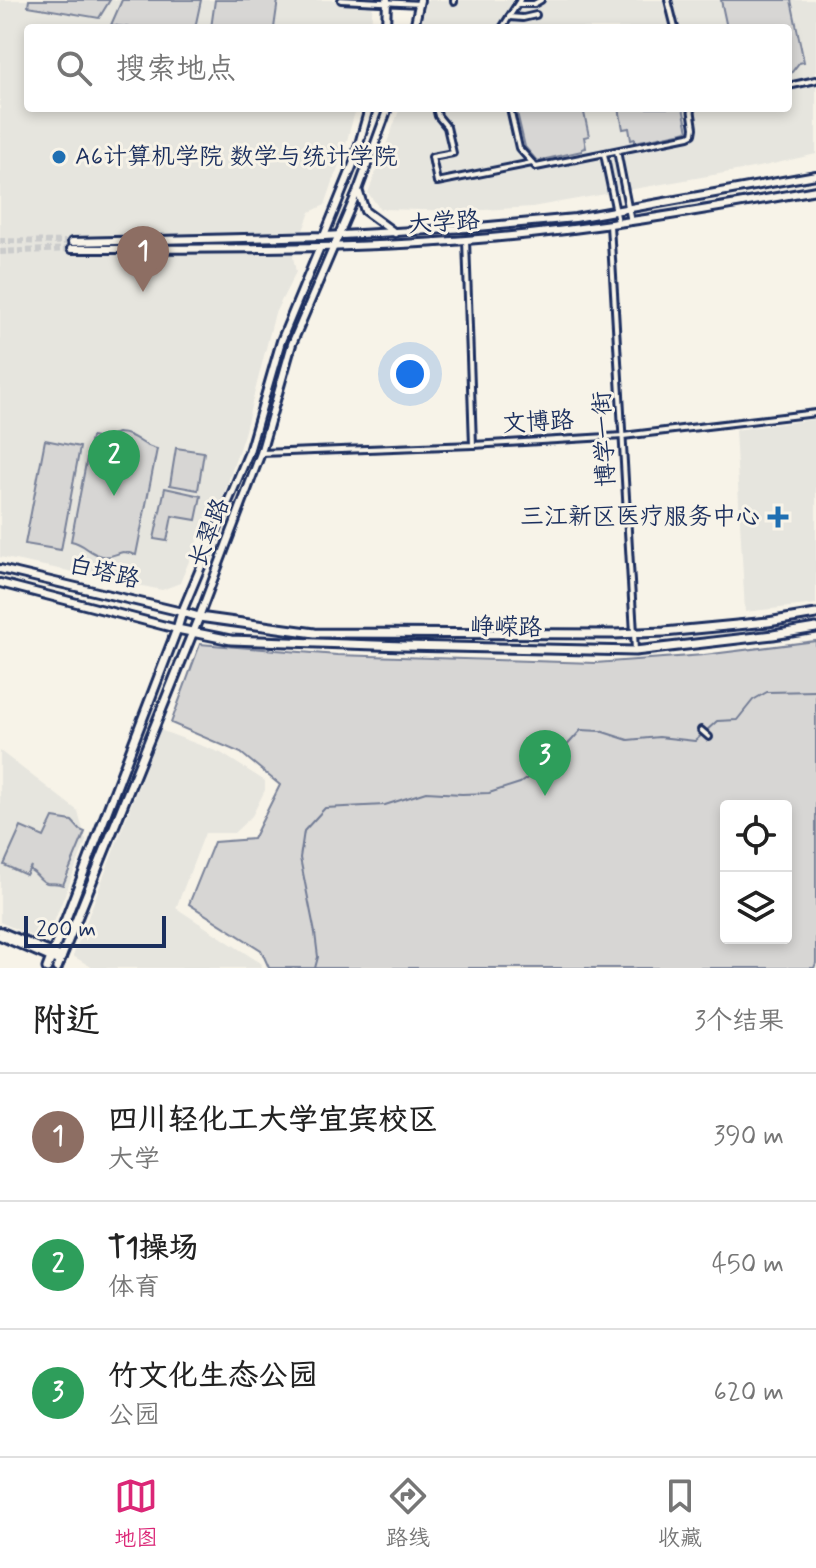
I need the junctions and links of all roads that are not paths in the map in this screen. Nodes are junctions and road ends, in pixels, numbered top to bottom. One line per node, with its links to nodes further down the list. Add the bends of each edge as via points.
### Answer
1 (341, 0): 4 (street)
2 (541, 0): 6 (street)
3 (668, 0): 12 (street)
4 (388, 2): 5 (street); 9 (main road)
5 (420, 2): 10 (main road)
6 (519, 2): 8 (street)
7 (536, 15): 8 (street)
8 (509, 17): 11 (street)
9 (386, 24)
10 (415, 24)
11 (505, 24)
12 (674, 24)
13 (816, 80): 14 (street)
14 (792, 85)
15 (368, 112): 33 (main road, 长翠路)
16 (387, 112): 24 (main road, 长翠路)
17 (437, 112): 22 (street, via 453,153 432,157 437,182)
18 (511, 112): 22 (street, via 519,148)
19 (692, 112): 20 (street, via 693,134)
20 (617, 151): 21 (street); 26 (street)
21 (604, 154): 22 (street, via 536,167); 27 (street)
22 (532, 163)
23 (816, 175): 26 (main road, 大学路)
24 (358, 190): 31 (main road, via 365,211); 32 (main road, 长翠路)
25 (816, 190): 28 (main road, 大学路)
26 (629, 210): 27 (main road, 大学路); 28 (street)
27 (617, 211): 29 (street); 31 (main road, 大学路)
28 (631, 222): 29 (main road, 大学路)
29 (619, 224): 30 (main road, 大学路)
30 (610, 225): 34 (main road, 大学路); 38 (street, 博学一街)
31 (395, 233): 32 (main road, 大学路)
32 (338, 235): 33 (main road, 大学路); 35 (main road, 长翠路)
33 (324, 236): 36 (main road, 长翠路); 36 (main road, 大学路, via 72,246)
34 (466, 240): 35 (main road, 大学路); 39 (street)
35 (333, 247): 36 (main road, 大学路); 40 (main road, 长翠路, via 292,344)
36 (320, 248): 43 (main road, 长翠路, via 281,341 249,452)
37 (816, 413): 38 (street, 文博路)
38 (623, 436): 39 (street, 文博路); 49 (street, 博学一街)
39 (473, 445): 40 (street, 文博路)
40 (261, 453): 45 (main road, 长翠路)
41 (0, 569): 43 (main road, 白塔路)
42 (0, 583): 47 (main road, 白塔路)
43 (182, 612): 45 (main road, 白塔路); 47 (main road, 长翠路)
44 (816, 614): 49 (main road, 峥嵘路)
45 (199, 617): 48 (main road, 长翠路); 49 (main road, 峥嵘路, via 315,633)
46 (816, 628): 50 (main road, 峥嵘路)
47 (177, 629): 48 (main road, 白塔路); 54 (main road, 长翠路)
48 (194, 633): 50 (main road, 峥嵘路, via 231,640); 55 (main road, 长翠路)
49 (635, 633): 50 (street, 博学一街)
50 (635, 651)
51 (701, 730): 52 (street)
52 (709, 737)
53 (0, 933): 54 (main road)
54 (52, 956): 55 (main road); 56 (main road, 长翠路)
55 (60, 962)
56 (47, 968)

